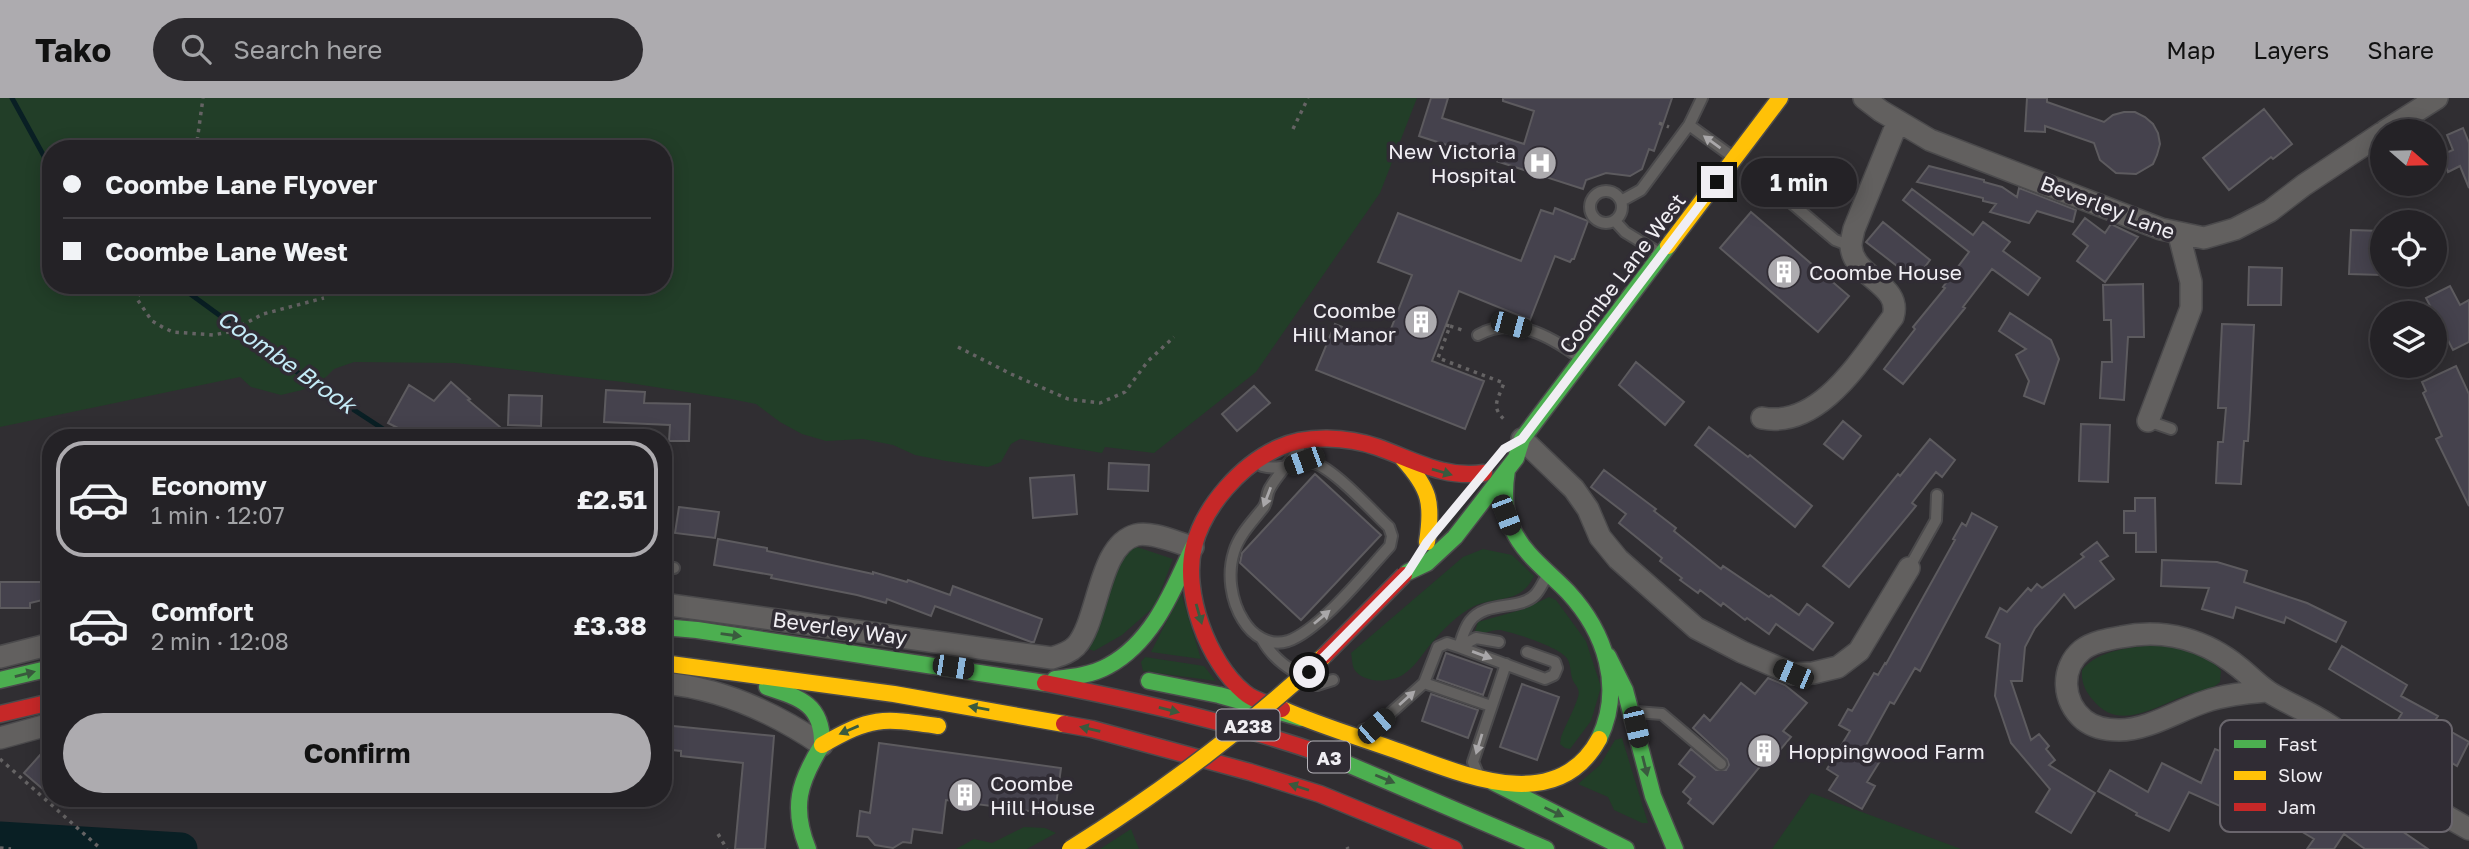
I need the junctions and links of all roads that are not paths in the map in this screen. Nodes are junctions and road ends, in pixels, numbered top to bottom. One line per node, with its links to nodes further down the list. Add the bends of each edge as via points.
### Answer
1 (1702, 98): 7 (lane)
2 (1780, 98): 9 (main road, Coombe Lane West / A238)
3 (1864, 98): 6 (street, Beverley Lane)
4 (2437, 98): 5 (street, Beverley Lane)
5 (2404, 119)
6 (1898, 121): 13 (street, Beverley Lane, via 1930,140); 14 (street)
7 (1689, 125): 9 (lane, one-way to 7); 11 (lane, via 1641,190)
8 (2370, 141): 13 (street, Beverley Lane, via 2270,211 2235,229 2204,238)
9 (1735, 158): 15 (main road, Coombe Lane West / A238)
10 (1782, 195): 14 (lane, via 1835,240)
11 (1621, 201): 12 (lane, via 1622,212); 12 (lane, via 1615,193 1604,191 1594,195 1589,204 1591,215 1600,222)
12 (1615, 221): 15 (lane)
13 (2179, 234): 19 (street, via 2191,282 2191,308)
14 (1851, 246): 18 (street, via 1856,264 1893,297 1894,317 1826,399 1788,420)
15 (1662, 254): 17 (main road, Coombe Lane West / A238)
16 (1478, 335): 17 (lane, via 1511,325 1547,337)
17 (1582, 360): 21 (main road, Coombe Lane West / A238)
18 (1762, 418)
19 (2148, 421): 20 (lane)
20 (2171, 429)
21 (1515, 431): 26 (main road, Coombe Lane West / A238, via 1516,458); 27 (main road, Coombe Lane West / A238); 37 (street, via 1574,489 1600,537 1618,559 1696,628 1793,674 1838,667 1859,651)
22 (1305, 441): 23 (main road, via 1344,438); 24 (main road, via 1277,448); 25 (lane)
23 (1402, 458): 27 (main road, one-way to 27, via 1451,475); 34 (main road, via 1423,481 1430,500)
24 (1254, 464): 25 (lane); 35 (main road, via 1220,492)
25 (1286, 468): 42 (lane, one-way to 42, via 1241,535 1231,563 1236,606 1247,626); 42 (lane, one-way to 25, via 1288,641 1325,616 1390,546 1392,536 1389,527 1324,466 1304,461)
26 (1507, 470): 32 (main road, Coombe Lane West / A238); 36 (main road, via 1506,515)
27 (1484, 473): 28 (main road, Coombe Lane West / A238)
28 (1467, 493)
29 (1937, 495): 37 (lane, via 1936,520)
30 (1443, 522): 34 (main road, A238)
31 (1480, 536): 32 (main road)
32 (1455, 537): 39 (main road, Coombe Lane West / A238, via 1427,563)
33 (1501, 539): 36 (main road)
34 (1427, 542): 39 (main road, A238)
35 (1193, 547): 40 (street, Beverley Way, via 1154,536 1136,535 1126,541 1115,552 1084,634 1069,652 1052,658); 53 (main road, via 1156,623 1136,648); 67 (main road, one-way to 67, via 1192,588 1198,616 1226,674 1246,694)
36 (1527, 552): 38 (main road)
37 (1909, 568)
38 (1549, 572): 45 (lane, via 1529,599 1476,615); 47 (main road, via 1587,615)
39 (1406, 574): 81 (main road, A238, bridge, via 1309,672 1231,739)
40 (672, 605)
41 (672, 628): 55 (main road, Beverley Way / A3, one-way to 55)
42 (1262, 639): 58 (lane, via 1269,653 1295,673 1317,685)
43 (1499, 642): 45 (lane, via 1476,638)
44 (42, 646): 48 (street)
45 (1459, 647): 50 (lane, one-way to 50); 59 (lane, via 1447,643 1438,647)
46 (1527, 652): 50 (lane, via 1555,662 1555,675 1545,679)
47 (1608, 656): 64 (main road); 65 (main road)
48 (0, 657)
49 (672, 664): 51 (main road, A3)
50 (1506, 664): 63 (lane)
51 (692, 666): 68 (main road, A3, one-way to 51); 75 (main road, via 799,699 818,713)
52 (42, 670): 56 (main road, one-way to 52)
53 (1088, 676): 54 (main road); 55 (main road)
54 (1113, 678)
55 (1027, 679): 83 (main road, Beverley Way / A3, one-way to 83, via 1271,736)
56 (0, 680)
57 (1138, 680): 67 (main road, via 1219,695)
58 (1333, 680)
59 (1424, 683): 63 (lane); 73 (lane, one-way to 59, via 1376,726)
60 (672, 684): 75 (street, via 732,699 793,725)
61 (2267, 691): 61 (street, via 2233,694 2117,730 2083,719 2065,679 2074,657 2084,648 2119,637 2154,634 2213,649); 69 (street)
62 (42, 704): 66 (main road)
63 (1490, 706): 77 (lane, one-way to 77, via 1474,762)
64 (1609, 711): 65 (lane); 77 (main road, via 1602,735 1588,756 1561,776 1518,784)
65 (1632, 712): 76 (lane, via 1662,714); 85 (main road, one-way to 85, via 1653,796)
66 (0, 714)
67 (1301, 718): 73 (main road)
68 (1046, 720): 72 (main road); 82 (main road, A3, one-way to 68, via 1320,794 1093,729)
69 (2322, 720)
70 (42, 726): 74 (street)
71 (953, 727): 75 (main road, one-way to 75, via 879,719)
72 (1006, 728)
73 (1351, 735): 77 (main road)
74 (0, 738)
75 (822, 745): 80 (main road, via 798,796 797,814)
76 (1721, 764)
77 (1486, 780): 84 (main road, one-way to 84)
78 (2452, 820): 79 (street)
79 (2469, 829)
80 (808, 849)
81 (1070, 849)
82 (1454, 849)
83 (1546, 849)
84 (1626, 849)
85 (1675, 849)

